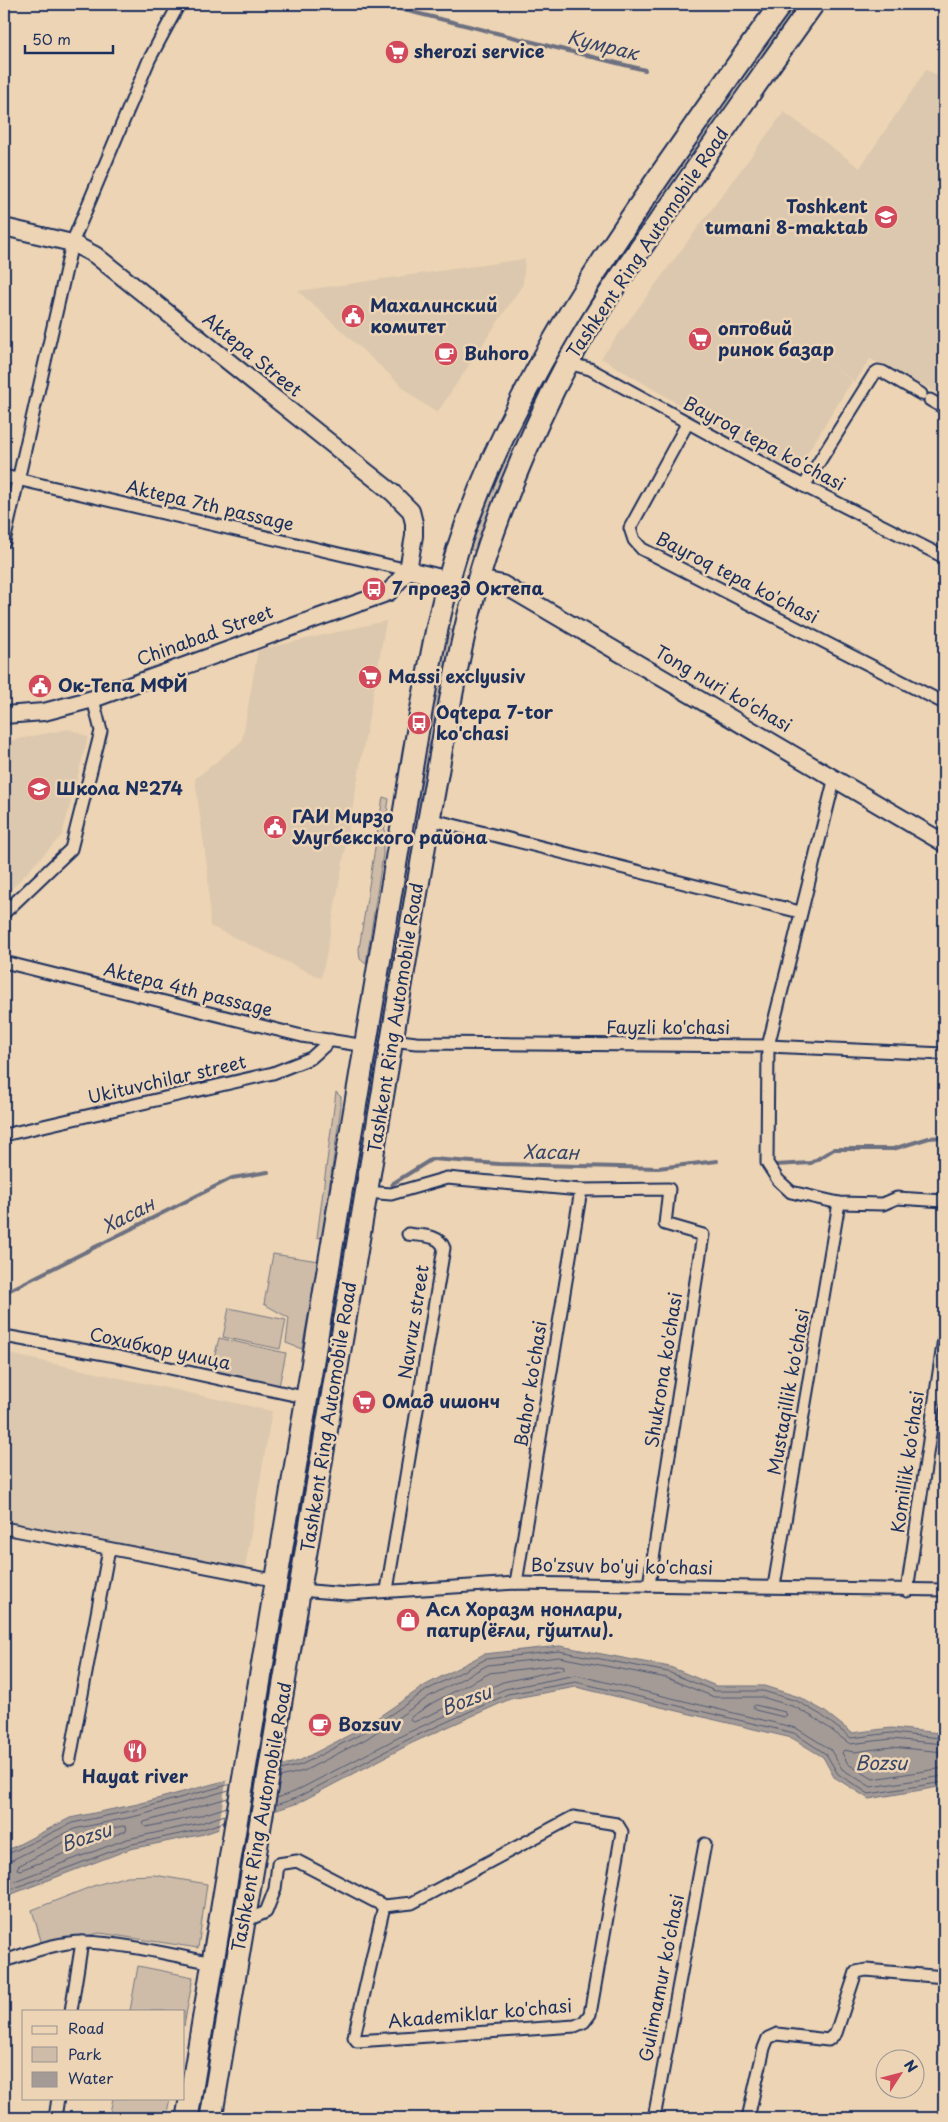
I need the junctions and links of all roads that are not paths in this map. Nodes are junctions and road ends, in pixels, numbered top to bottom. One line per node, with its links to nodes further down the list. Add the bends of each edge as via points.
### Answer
1 (180, 4): 5 (street, via 149,60)
2 (781, 4): 16 (highway, Tashkent Ring Automobile Road, via 626,222 555,338 492,462 465,527)
3 (813, 4): 6 (highway, Tashkent Ring Automobile Road, via 649,237)
4 (4, 227): 5 (street, Aktepa Street)
5 (72, 243): 10 (street); 14 (street, Aktepa Street, via 102,261 404,502 414,523)
6 (568, 362): 8 (street, Bayroq tepa koʻchasi, via 590,369); 15 (highway, Tashkent Ring Automobile Road, via 512,482)
7 (944, 408): 11 (street, via 878,371)
8 (688, 424): 11 (street, Bayroq tepa koʻchasi); 18 (street, Bayroq tepa ko'chasi, via 630,528 642,549)
9 (4, 476): 10 (street, Aktepa 7th passage)
10 (18, 479): 12 (street); 14 (street, Aktepa 7th passage)
11 (804, 486): 13 (street, Bayroq tepa koʻchasi)
12 (4, 542)
13 (944, 557)
14 (408, 570): 16 (street); 17 (street, Chinabad Street, via 389,592)
15 (479, 579): 16 (highway); 20 (street, Tong nuri ko'chasi, via 502,584); 21 (highway, Tashkent Ring Automobile Road, via 464,638)
16 (449, 580): 28 (highway, Tashkent Ring Automobile Road, via 419,723)
17 (93, 699): 19 (street, Chinabad Street, via 44,712); 24 (street, via 101,731 71,849)
18 (944, 703)
19 (4, 715)
20 (835, 777): 22 (street, Tong nuri ko'chasi); 23 (street)
21 (429, 819): 23 (street); 27 (highway, Tashkent Ring Automobile Road)
22 (944, 843)
23 (800, 912): 29 (street)
24 (4, 913)
25 (4, 962): 26 (street, Aktepa 4th passage, via 302,1036)
26 (331, 1040): 28 (street, Aktepa 4th passage); 31 (street, Ukituvchilar street, via 311,1058 274,1073)
27 (392, 1040): 29 (street, Fayzli ko'chasi, via 416,1043); 33 (highway, Tashkent Ring Automobile Road)
28 (366, 1046): 39 (highway, Tashkent Ring Automobile Road)
29 (768, 1046): 30 (street, Fayzli ko'chasi); 35 (street, via 766,1163 791,1192)
30 (944, 1054)
31 (4, 1135)
32 (581, 1190): 33 (street, via 447,1178 391,1194); 45 (street, Bahor ko'chasi); 46 (street, Shukrona ko'chasi, via 669,1189 665,1224 703,1235)
33 (367, 1192): 40 (highway, Tashkent Ring Automobile Road)
34 (944, 1201): 35 (street, via 897,1198 884,1204)
35 (839, 1203): 47 (street, Mustaqillik ko'chasi)
36 (408, 1234): 49 (street, Navruz street, via 437,1238 444,1248)
37 (4, 1336): 41 (street, Сохибкор улица, via 110,1355)
38 (944, 1338): 50 (street, Komillik ko'chasi)
39 (314, 1360): 40 (highway); 41 (highway, Tashkent Ring Automobile Road)
40 (338, 1364): 48 (highway, Tashkent Ring Automobile Road)
41 (308, 1398): 44 (highway, Tashkent Ring Automobile Road)
42 (4, 1528): 43 (street)
43 (109, 1549): 44 (street); 52 (street)
44 (278, 1581): 58 (highway, Tashkent Ring Automobile Road)
45 (516, 1583): 46 (street, Bo'zsuv bo'yi ko'chasi); 49 (street, Bo'zsuv bo'yi ko'chasi)
46 (649, 1585): 47 (street, Bo'zsuv bo'yi ko'chasi)
47 (774, 1586): 50 (street, Bo'zsuv bo'yi ko'chasi)
48 (300, 1590): 49 (street, Bo'zsuv bo'yi ko'chasi, via 347,1594); 55 (highway, Tashkent Ring Automobile Road)
49 (387, 1590)
50 (907, 1590): 51 (street, Bo'zsuv bo'yi ko'chasi)
51 (944, 1590)
52 (70, 1759)
53 (705, 1844): 65 (street, Gulimamur ko'chasi)
54 (384, 1906): 54 (street, Akademiklar ko'chasi, via 412,1903 573,1817 617,1824 622,1832 590,2014 575,2026 357,2041 354,2037); 55 (street, via 297,1861 278,1864 275,1889 266,1912)
55 (243, 1922): 64 (highway, Tashkent Ring Automobile Road)
56 (82, 1942): 57 (street, via 54,1946); 58 (street, via 117,1945); 60 (street)
57 (4, 1961)
58 (212, 1963): 63 (highway, Tashkent Ring Automobile Road)
59 (944, 1978): 66 (street, via 866,1970 856,1972 836,2033 828,2040 777,2034 768,2038)
60 (71, 2010)
61 (58, 2100): 62 (street)
62 (55, 2118)
63 (187, 2118)
64 (211, 2118)
65 (654, 2118)
66 (748, 2118)

